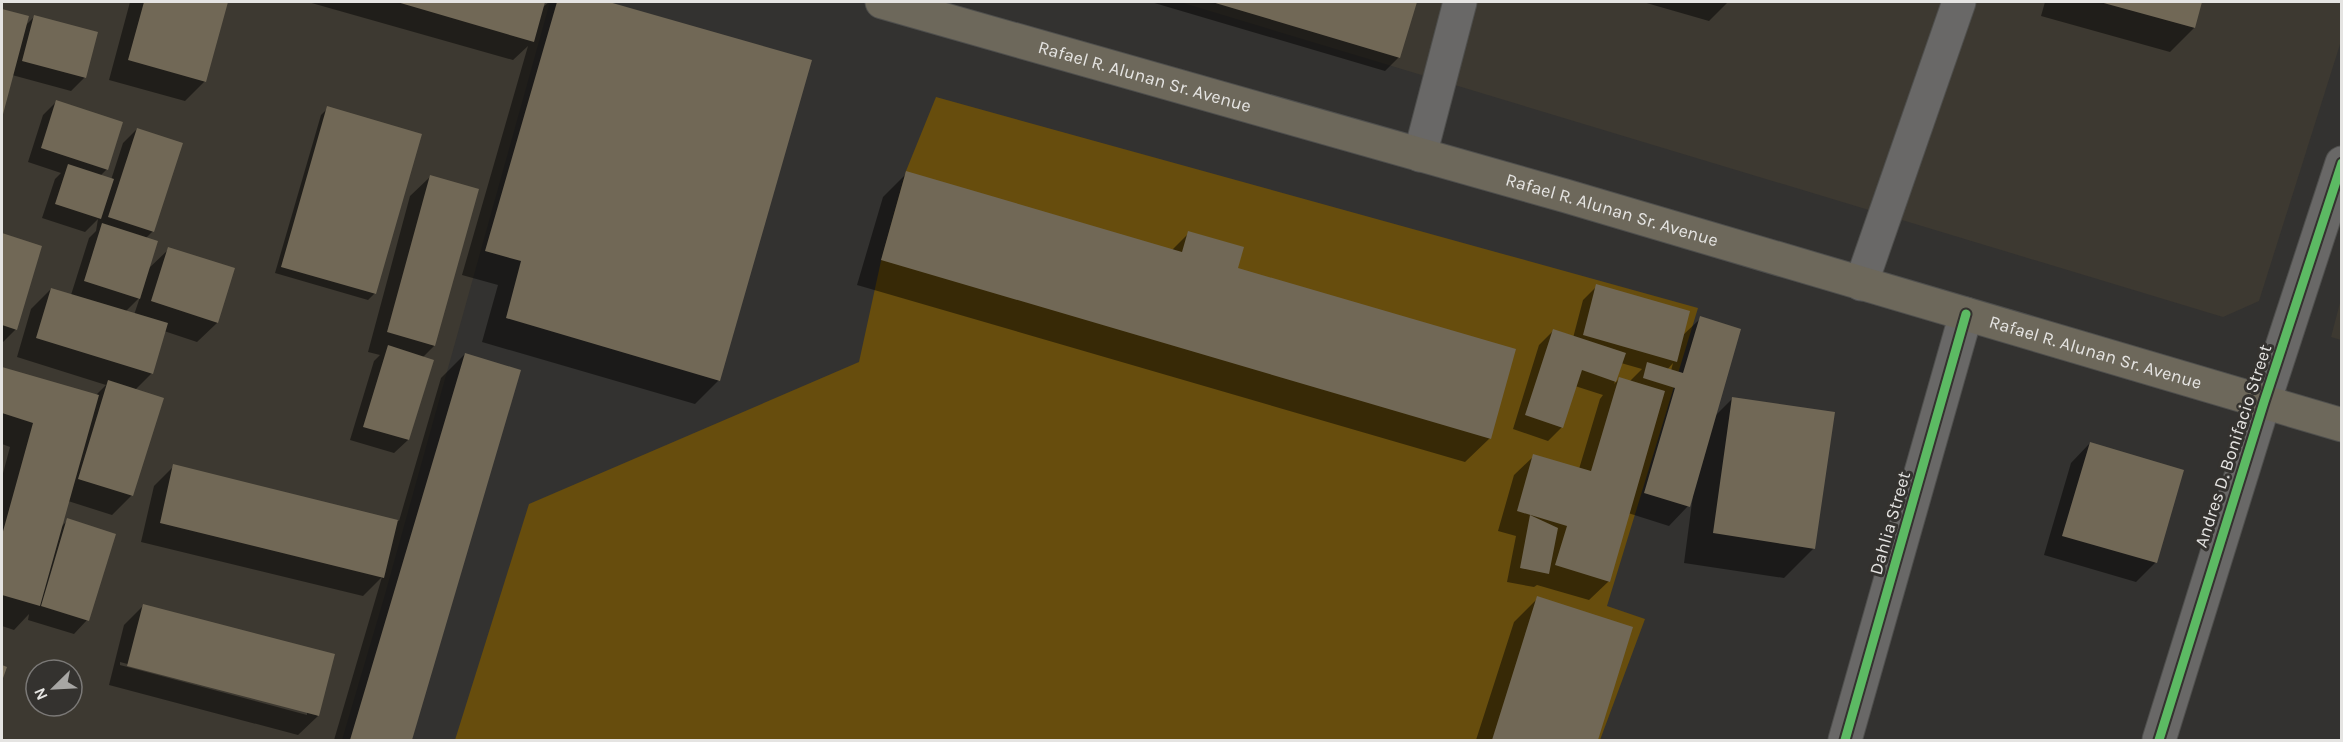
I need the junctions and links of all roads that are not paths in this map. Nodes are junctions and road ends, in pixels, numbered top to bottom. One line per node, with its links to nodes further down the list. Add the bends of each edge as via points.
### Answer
1 (882, 2): 4 (highway, Rafael R. Alunan Sr. Avenue)
2 (1460, 2): 4 (street)
3 (1959, 2): 6 (street)
4 (1420, 155): 6 (highway, Rafael R. Alunan Sr. Avenue)
5 (2342, 163): 8 (street, Andres D. Bonifacio Street)
6 (1861, 284): 7 (highway, Rafael R. Alunan Sr. Avenue)
7 (1966, 314): 8 (highway, Rafael R. Alunan Sr. Avenue); 10 (street, Dahlia Street)
8 (2264, 402): 9 (highway, Rafael R. Alunan Sr. Avenue); 11 (street, Andres D. Bonifacio Street)
9 (2342, 425)
10 (1845, 741)
11 (2159, 741)

